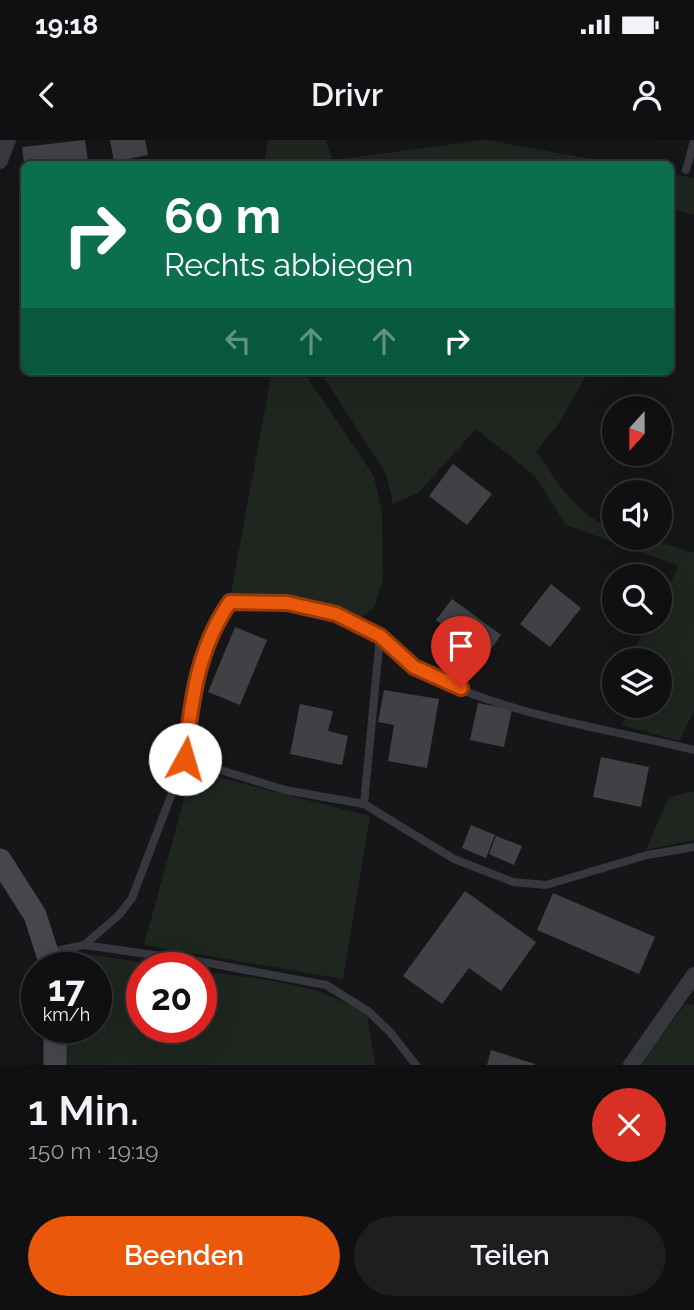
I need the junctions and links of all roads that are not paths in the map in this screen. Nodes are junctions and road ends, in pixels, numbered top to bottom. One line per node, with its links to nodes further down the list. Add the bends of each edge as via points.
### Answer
1 (8, 140): 3 (street)
2 (694, 141): 4 (lane)
3 (0, 161)
4 (686, 170)
5 (380, 636): 6 (lane, via 414,667 461,688 541,715); 7 (lane, via 336,614 287,603 230,602 212,627 201,659); 8 (lane)
6 (694, 750)
7 (185, 759): 8 (lane, via 285,790); 11 (lane, via 132,898)
8 (364, 804): 9 (lane, via 454,859 513,882 545,885 647,855)
9 (694, 847)
10 (0, 860): 12 (street, via 35,915)
11 (84, 945): 13 (lane); 17 (lane, via 326,985 368,1011)
12 (47, 952)
13 (68, 952)
14 (694, 975): 18 (street)
15 (55, 1043): 16 (street)
16 (55, 1065)
17 (416, 1065)
18 (631, 1065)

